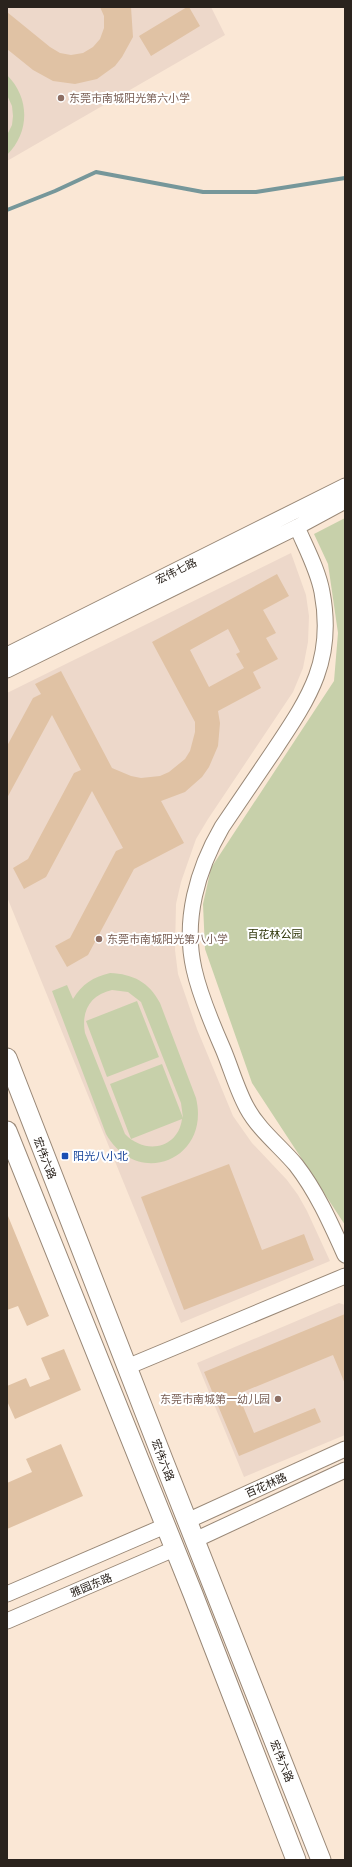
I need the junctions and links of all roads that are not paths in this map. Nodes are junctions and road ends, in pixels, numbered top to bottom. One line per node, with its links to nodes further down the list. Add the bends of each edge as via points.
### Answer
1 (345, 486): 4 (street, 宏伟七路)
2 (345, 501): 3 (street, 宏伟七路)
3 (297, 527): 5 (street, 宏伟七路); 8 (street, via 315,567 322,591 325,616 324,644 318,672 308,699 211,846 192,906 191,949 194,970 212,1023 247,1108 269,1138 295,1165 322,1205)
4 (7, 655)
5 (7, 670)
6 (8, 1064): 10 (main road, 宏伟六路)
7 (7, 1131): 14 (main road, 宏伟六路)
8 (345, 1255)
9 (345, 1276): 10 (street)
10 (127, 1368): 13 (main road, 宏伟六路)
11 (345, 1449): 13 (street, 百花林路)
12 (345, 1470): 15 (street, 百花林路)
13 (187, 1521): 15 (main road, 宏伟六路)
14 (165, 1526): 16 (main road, 宏伟六路); 17 (street)
15 (195, 1540): 20 (main road, 宏伟六路)
16 (174, 1549): 18 (street, 雅园东路); 19 (main road, 宏伟六路)
17 (7, 1594)
18 (7, 1621)
19 (296, 1860)
20 (321, 1860)

